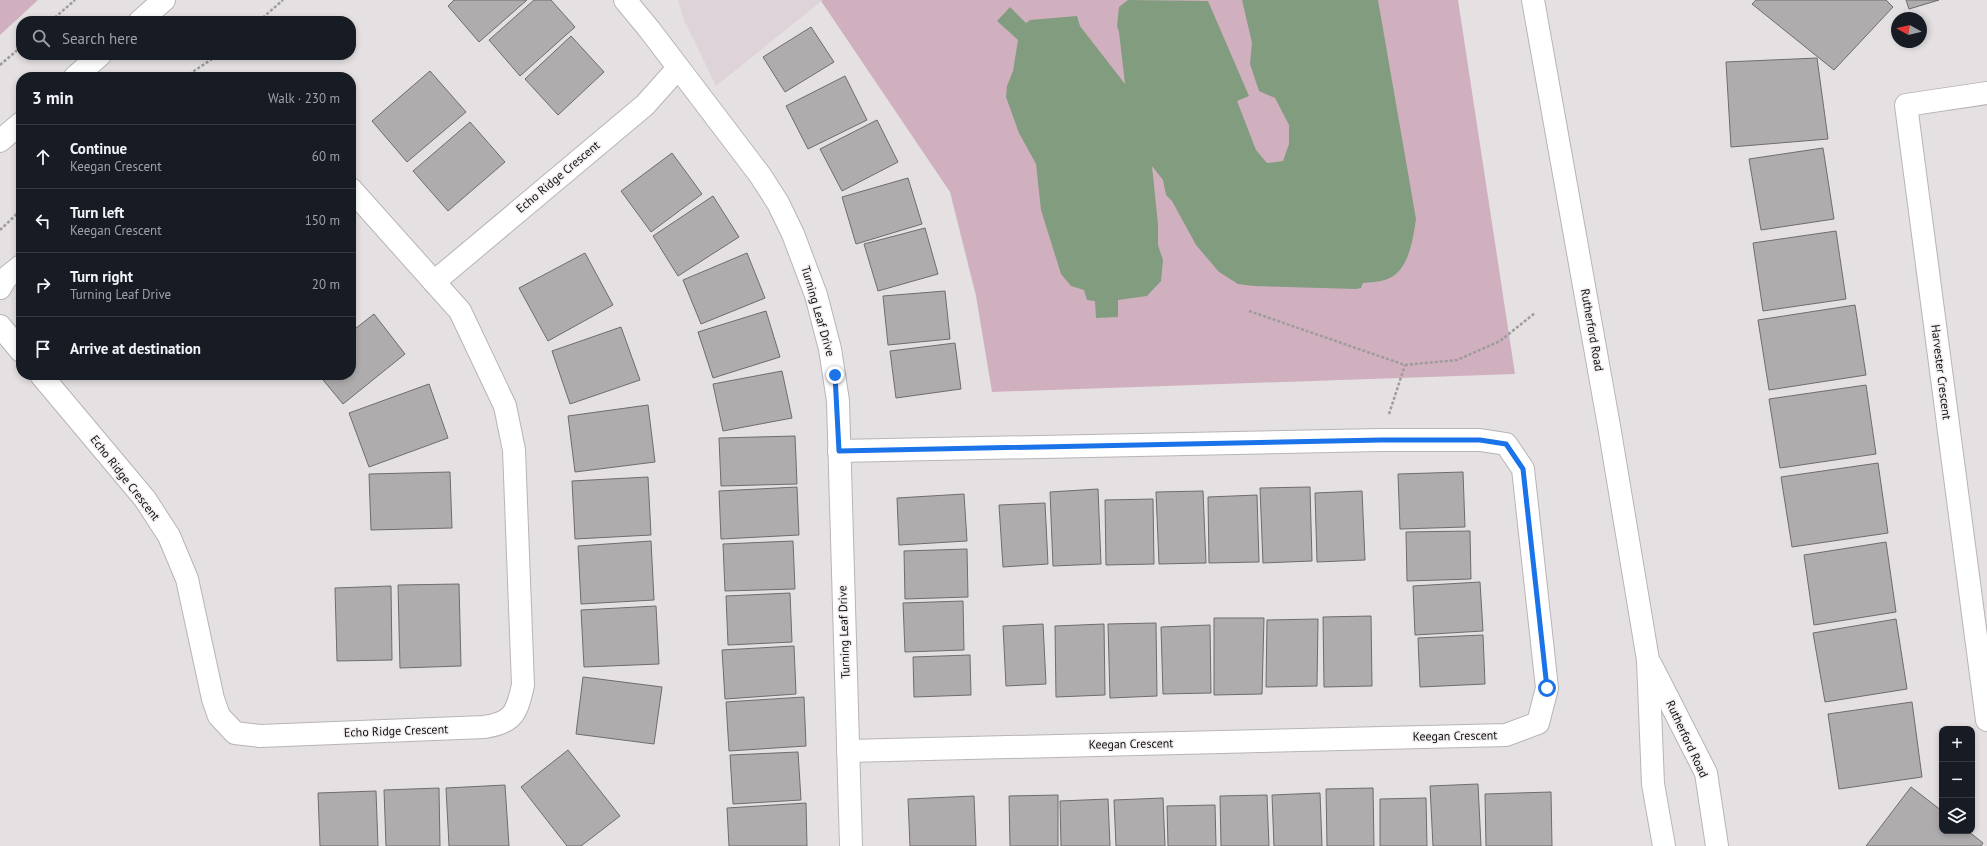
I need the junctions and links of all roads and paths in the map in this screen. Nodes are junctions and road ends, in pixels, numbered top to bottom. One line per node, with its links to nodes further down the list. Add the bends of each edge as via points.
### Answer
1 (75, 0): 6 (path)
2 (164, 0): 7 (street)
3 (283, 0): 8 (path)
4 (625, 0): 13 (street, Turning Leaf Drive)
5 (1533, 0): 33 (street, Rutherford Road)
6 (57, 16)
7 (146, 16)
8 (265, 16)
9 (16, 51): 12 (path)
10 (94, 60): 14 (street)
11 (210, 60): 15 (path)
12 (0, 65)
13 (678, 68): 23 (street, Echo Ridge Crescent, via 645,105); 32 (street, Turning Leaf Drive, via 760,175 778,203 793,234 816,295 830,349 838,401)
14 (81, 72)
15 (192, 72)
16 (1987, 93): 34 (street, Harvester Crescent, via 1906,105)
17 (16, 127): 18 (street)
18 (0, 141)
19 (356, 195): 23 (street, Echo Ridge Crescent)
20 (16, 215): 21 (path)
21 (0, 230)
22 (16, 270): 24 (street, via 6,278)
23 (434, 282): 30 (street, Echo Ridge Crescent, via 460,311 492,376 505,406 514,450 523,685 519,703 510,719 497,725 260,736 235,732 219,716 213,699 187,579 169,536 145,499)
24 (0, 288)
25 (1249, 311): 29 (path)
26 (1535, 313): 29 (path, via 1500,341 1457,360)
27 (0, 326): 28 (street)
28 (16, 345)
29 (1405, 365): 31 (path)
30 (45, 380)
31 (1381, 440): 32 (street, Keegan Crescent); 35 (street, Keegan Crescent, via 1480,440 1506,444 1523,469 1547,688 1538,723 1506,735)
32 (839, 451): 35 (street, Turning Leaf Drive)
33 (1648, 660): 37 (street, Rutherford Road, via 1653,784); 38 (street, Rutherford Road, via 1706,773)
34 (1987, 720)
35 (848, 751): 36 (street, Turning Leaf Drive)
36 (851, 846)
37 (1664, 846)
38 (1717, 846)

